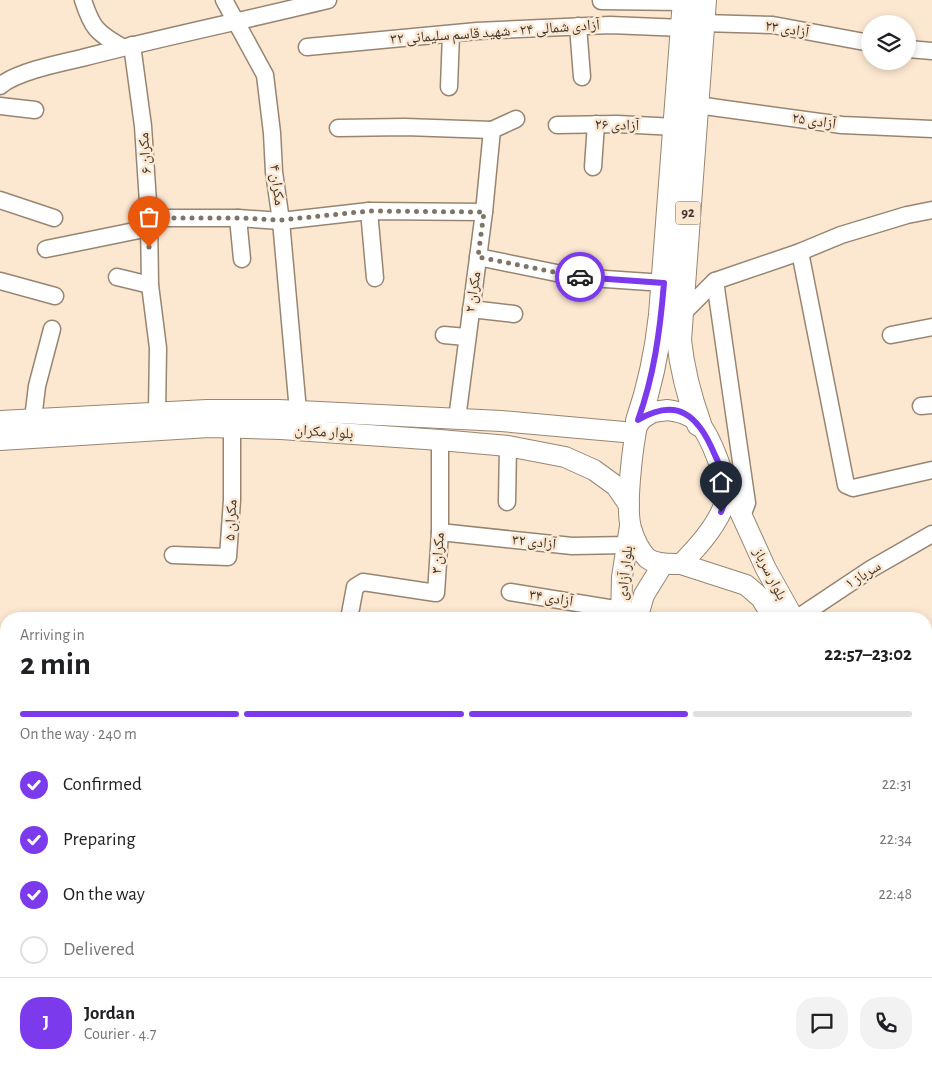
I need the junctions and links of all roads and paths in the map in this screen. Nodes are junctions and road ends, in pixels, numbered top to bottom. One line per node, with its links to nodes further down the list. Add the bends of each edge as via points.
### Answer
1 (83, 0): 10 (street, via 90,21 102,36)
2 (224, 0): 6 (street, مکران ۴)
3 (328, 0): 6 (street)
4 (601, 1): 5 (street)
5 (692, 11): 7 (street, آزادی شمالی ۲۴ - شهید قاسم سلیمانی ۳۲, via 610,25); 9 (street, آزادی ۲۳); 17 (highway, 92); 23 (highway, 92)
6 (237, 22): 10 (street); 34 (street, مکران ۴, via 265,75)
7 (578, 26): 8 (street, آزادی شمالی ۲۴ - شهید قاسم سلیمانی ۳۲); 14 (street)
8 (451, 34): 11 (street, آزادی شمالی ۲۴ - شهید قاسم سلیمانی ۳۲); 16 (street)
9 (861, 42)
10 (127, 46): 15 (street, via 8,79); 35 (street, مکران ۶, via 143,126)
11 (307, 47)
12 (916, 50): 13 (street)
13 (932, 51)
14 (582, 77)
15 (0, 86)
16 (449, 87)
17 (697, 105): 25 (street, آزادی ۲۵, via 842,125); 49 (highway, 92)
18 (0, 106): 19 (street)
19 (36, 110)
20 (516, 119): 26 (street)
21 (596, 124): 22 (street, آزادی ۲۶); 23 (street, آزادی ۲۶); 27 (street)
22 (557, 125)
23 (676, 126): 44 (highway, 92)
24 (338, 128): 26 (street)
25 (932, 129)
26 (492, 130): 31 (street, مکران ۲)
27 (594, 166)
28 (0, 200): 32 (street)
29 (932, 210): 37 (street, via 841,235)
30 (369, 211): 31 (street); 34 (street); 41 (street)
31 (484, 212): 38 (street, مکران ۲)
32 (54, 218)
33 (238, 218): 34 (street); 35 (street); 39 (street)
34 (281, 220): 55 (street, مکران ۴)
35 (149, 223): 36 (street); 45 (street, مکران ۶)
36 (46, 249)
37 (800, 252): 43 (street); 67 (street, via 846,485 853,488)
38 (478, 257): 44 (street, via 576,277); 47 (street, مکران ۲)
39 (242, 259)
40 (118, 277): 45 (street)
41 (375, 278)
42 (0, 281): 46 (street)
43 (715, 281): 49 (street); 71 (street, via 747,503)
44 (664, 283): 62 (highway, 92, via 653,370)
45 (150, 285): 56 (street, مکران ۶, via 158,348)
46 (55, 296)
47 (471, 309): 48 (street); 54 (street, مکران ۲)
48 (514, 314)
49 (680, 316): 61 (highway, 92, via 682,368)
50 (932, 327): 52 (street)
51 (52, 329): 57 (street, via 37,386)
52 (892, 335)
53 (444, 336): 54 (street)
54 (466, 337): 58 (street, مکران ۲)
55 (298, 411): 56 (main road, بلوار مکران); 58 (main road, بلوار مکران)
56 (157, 412): 57 (main road, بلوار مکران)
57 (33, 419): 59 (main road, بلوار مکران)
58 (457, 419): 60 (main road, بلوار مکران)
59 (0, 421)
60 (532, 424): 62 (main road, بلوار مکران); 66 (main road, via 537,430 536,444)
61 (699, 424): 62 (main road, via 684,413 668,410 653,412); 68 (main road, 92)
62 (636, 427): 70 (main road, 92)
63 (232, 428): 64 (main road, بلوار مکران); 65 (main road, بلوار مکران); 75 (street, مکران ۵, via 228,557)
64 (0, 440)
65 (440, 440): 66 (main road, بلوار مکران); 72 (street, مکران ۳)
66 (517, 448): 69 (street); 70 (main road, بلوار مکران, via 565,457 594,470 616,486)
67 (932, 470)
68 (723, 475): 71 (main road, بلوار سرباز / 92); 76 (main road, 92, via 726,496 721,512 692,554)
69 (507, 502)
70 (629, 505): 74 (main road, 92)
71 (742, 516): 83 (main road, بلوار سرباز / 92, via 766,569)
72 (440, 532): 74 (street, آزادی ۳۲, via 572,546); 78 (street, مکران ۳, via 436,593 363,582 355,587)
73 (932, 534): 84 (street, سرباز ۱)
74 (629, 536): 76 (main road, 92, via 648,558); 80 (main road, بلوار آزادی, via 622,578)
75 (173, 555)
76 (672, 564): 81 (main road, بلوار آزادی); 82 (main road, بلوار سرباز / 92, via 746,585 761,598)
77 (510, 592): 79 (street, آزادی ۳۴)
78 (350, 612)
79 (607, 612)
80 (626, 612)
81 (629, 612)
82 (770, 612)
83 (791, 612)
84 (806, 612)

